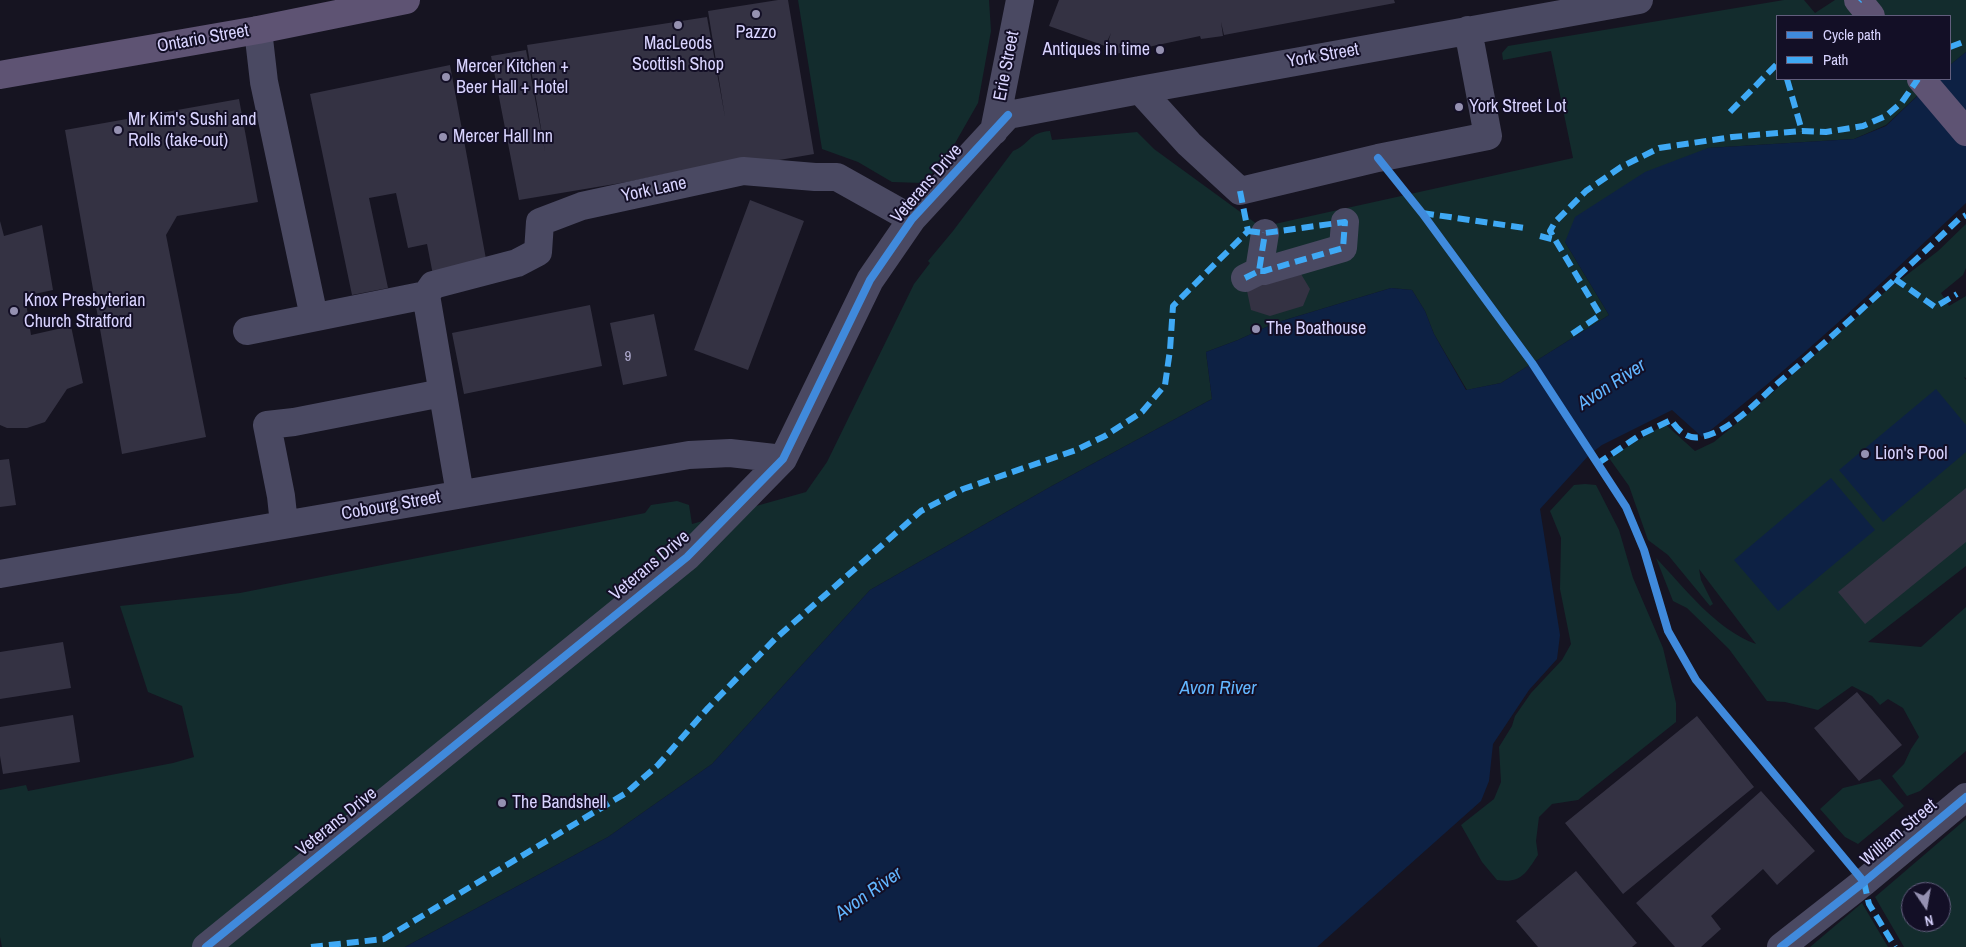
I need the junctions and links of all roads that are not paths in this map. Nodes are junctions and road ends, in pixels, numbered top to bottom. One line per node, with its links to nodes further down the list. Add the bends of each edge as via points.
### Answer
1 (406, 0): 6 (main road, Ontario Street)
2 (1020, 0): 11 (street, Erie Street)
3 (1639, 0): 7 (street, York Street)
4 (1858, 0): 5 (main road)
5 (1870, 15)
6 (258, 30): 8 (main road, Ontario Street); 17 (street, via 264,82)
7 (1468, 30): 10 (street, York Street); 10 (street, via 1488,136 1240,191 1189,144)
8 (0, 75)
9 (1922, 80): 12 (main road)
10 (1140, 90): 11 (street, York Street)
11 (1001, 123): 13 (street, Veterans Drive)
12 (1966, 132)
13 (912, 219): 16 (street, York Lane, via 836,177 742,171 582,206 540,222 538,252 517,262 433,285); 20 (street, Veterans Drive, via 870,280)
14 (1345, 222): 15 (street, via 1343,248 1252,275)
15 (1265, 233)
16 (426, 295): 17 (street); 19 (street)
17 (314, 317): 18 (street)
18 (246, 331)
19 (442, 394): 21 (street); 22 (street, via 267,425)
20 (783, 459): 21 (street, Cobourg Street, via 730,453 689,455); 25 (street, Veterans Drive, via 687,557)
21 (460, 494): 22 (street, Cobourg Street)
22 (284, 524): 23 (street, Cobourg Street)
23 (0, 574)
24 (1966, 797): 26 (street, William Street)
25 (206, 947)
26 (1781, 947)

